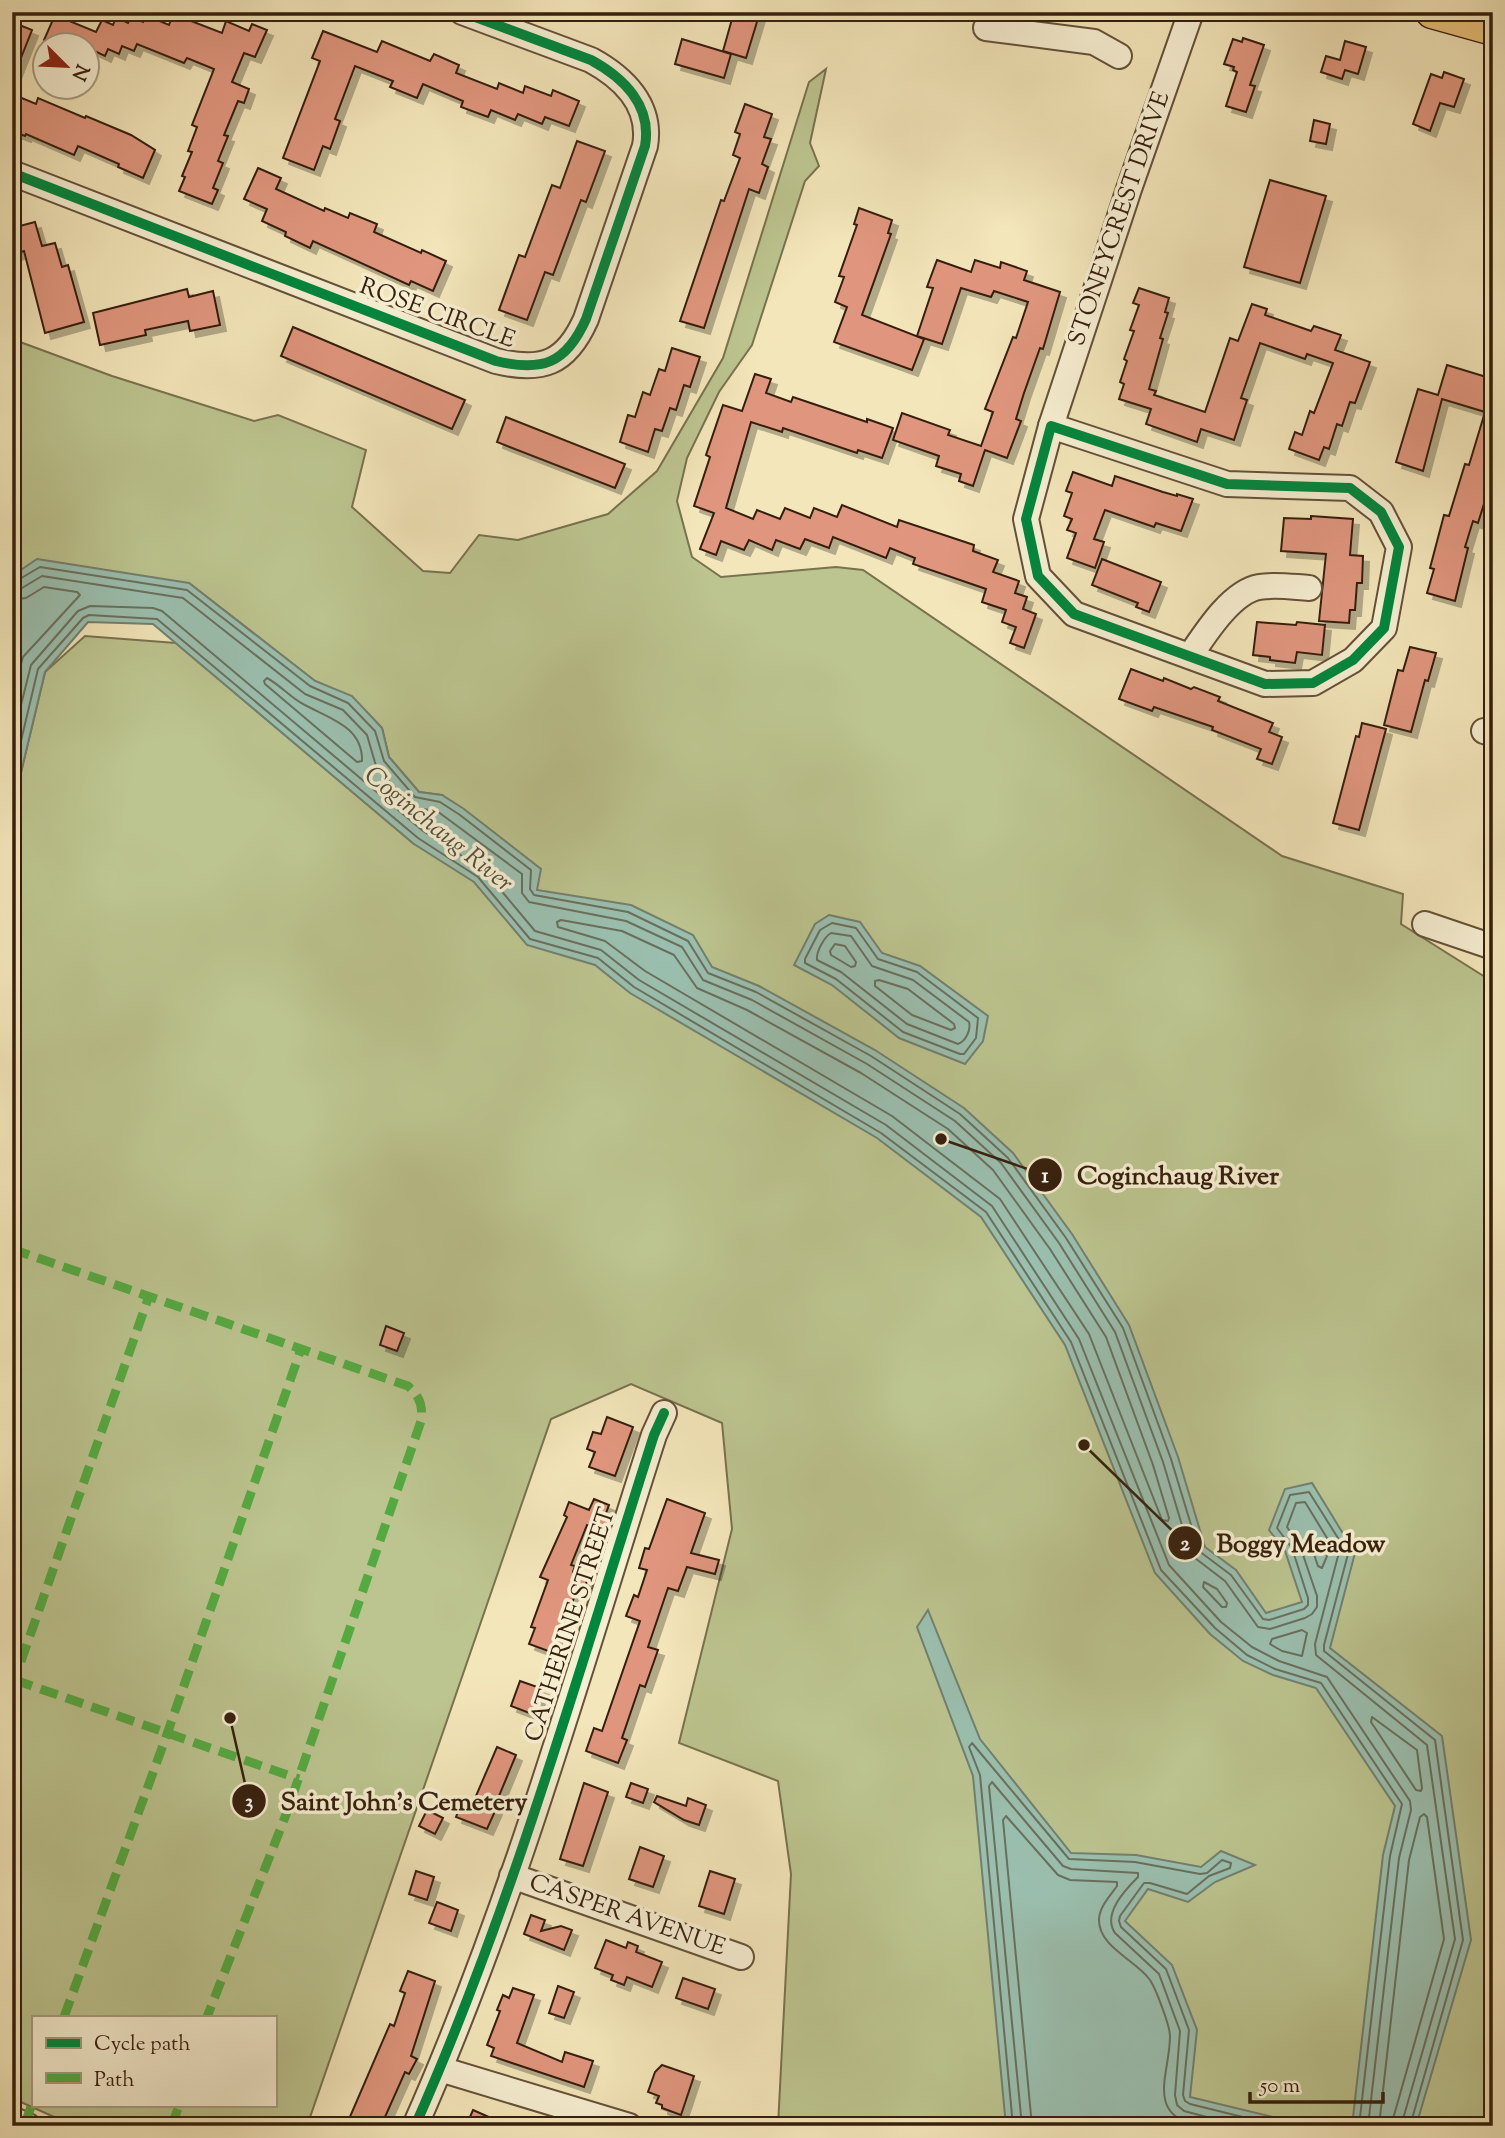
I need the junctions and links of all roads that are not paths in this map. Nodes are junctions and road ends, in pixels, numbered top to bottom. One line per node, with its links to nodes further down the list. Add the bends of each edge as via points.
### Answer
1 (461, 12): 7 (street, ROSE CIRCLE, via 600,64 622,80 645,113 645,146 586,320 574,344 556,360 534,366 496,361)
2 (1191, 12): 8 (street, STONEYCREST DRIVE)
3 (1432, 12): 5 (main road)
4 (986, 28): 6 (street, via 1094,42)
5 (1493, 29)
6 (1119, 56)
7 (12, 173)
8 (1051, 426): 10 (street, STONEYCREST DRIVE, via 1026,519 1038,576 1074,614); 10 (street, STONEYCREST DRIVE, via 1227,484 1350,488 1381,512 1399,547 1388,610 1384,628 1353,660 1313,683 1265,684)
9 (1309, 588): 10 (street, via 1258,587 1240,596 1212,624)
10 (1190, 656)
11 (1424, 924): 12 (street)
12 (1493, 947)
13 (664, 1413): 14 (street, CATHERINE STREET)
14 (512, 1876): 15 (street, CASPER AVENUE); 16 (street, CATHERINE STREET)
15 (741, 1957)
16 (440, 2069): 19 (street, CATHERINE STREET); 20 (street)
17 (12, 2119): 18 (street)
18 (28, 2126)
19 (415, 2126)
20 (629, 2126)

